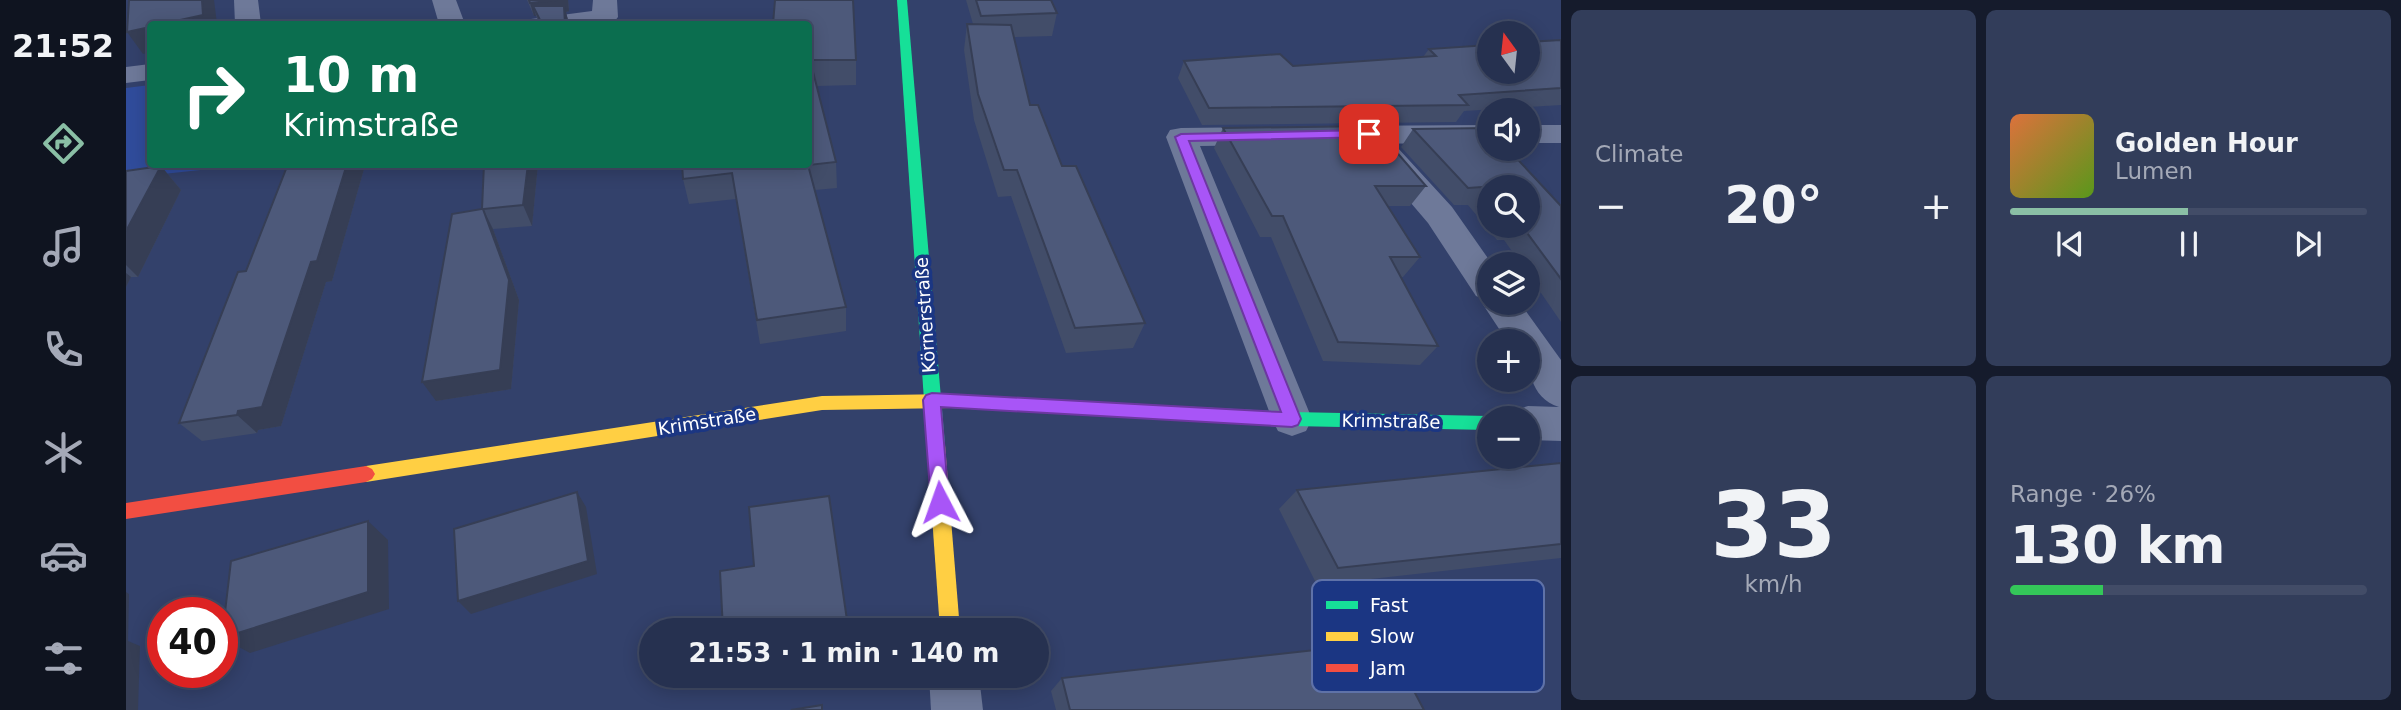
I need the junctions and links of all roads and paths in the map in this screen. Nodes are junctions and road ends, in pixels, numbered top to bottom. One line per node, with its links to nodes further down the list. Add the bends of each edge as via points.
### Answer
1 (246, 0): 5 (street)
2 (444, 0): 6 (street)
3 (605, 0): 7 (street, via 605,17)
4 (902, 0): 17 (street, Körnerstraße)
5 (248, 21)
6 (452, 21)
7 (568, 21)
8 (147, 72): 9 (street)
9 (126, 75)
10 (1369, 134): 11 (street); 14 (street, via 1440,215); 18 (street, via 1181,137)
11 (1477, 134)
12 (1540, 134): 13 (street)
13 (1561, 134)
14 (1477, 269)
15 (1540, 361): 16 (street)
16 (1561, 391)
17 (932, 400): 18 (street, Krimstraße); 22 (street, Krimstraße, via 822,403); 23 (street, Körnerstraße)
18 (1292, 419): 19 (street, Krimstraße)
19 (1477, 423)
20 (1540, 423): 21 (street)
21 (1561, 424)
22 (126, 511)
23 (949, 618)
24 (955, 688): 25 (street)
25 (957, 710)

